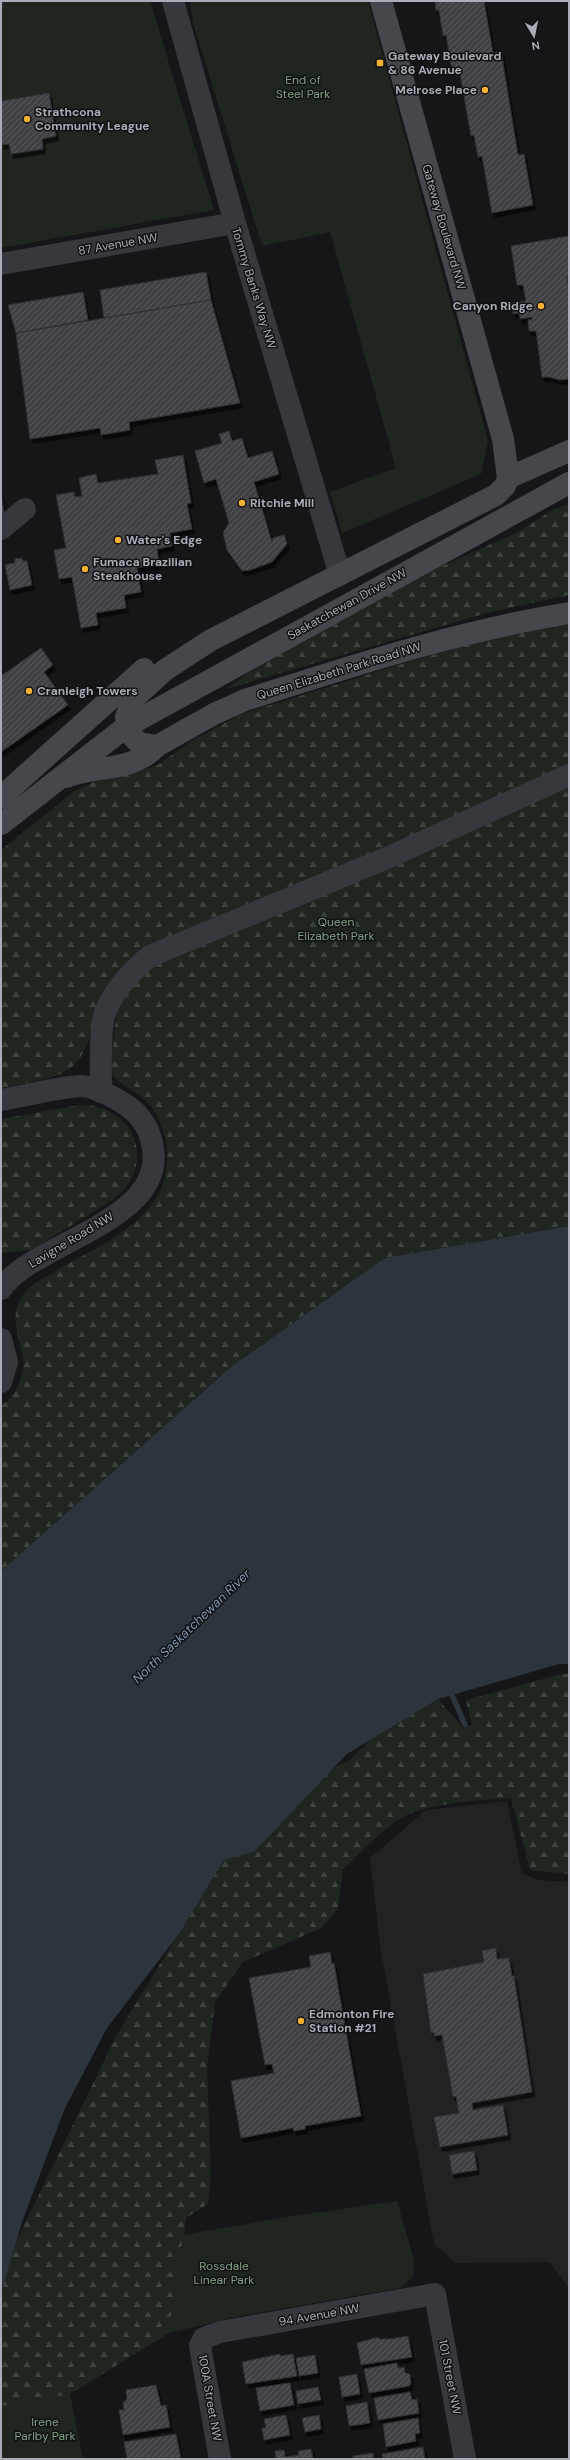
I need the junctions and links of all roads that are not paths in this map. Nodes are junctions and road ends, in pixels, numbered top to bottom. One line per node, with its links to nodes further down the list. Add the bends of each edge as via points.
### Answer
1 (173, 1): 3 (street, Tommy Banks Way NW)
2 (381, 1): 7 (main road, Gateway Boulevard NW, via 502,439)
3 (235, 224): 4 (street, 87 Avenue NW); 11 (street, Tommy Banks Way NW)
4 (1, 264)
5 (569, 451): 7 (main road)
6 (569, 472): 7 (main road, via 554,476)
7 (508, 478): 11 (main road, via 505,486 496,495)
8 (569, 483): 14 (main road, Saskatchewan Drive NW)
9 (25, 509): 10 (street)
10 (1, 529)
11 (340, 575): 13 (main road)
12 (569, 613): 15 (main road, Queen Elizabeth Park Road NW, via 462,634 245,700)
13 (211, 640): 14 (main road, via 165,670 134,698 126,716); 18 (main road, via 154,661)
14 (127, 726): 15 (main road, via 138,743); 17 (main road, Saskatchewan Drive NW)
15 (157, 746): 17 (main road, Queen Elizabeth Park Road NW, via 142,760 131,764 90,770)
16 (569, 775): 20 (street, via 387,858 150,956 129,976 105,1011 101,1056)
17 (52, 783): 19 (main road, Saskatchewan Drive NW)
18 (1, 797)
19 (1, 824)
20 (92, 1089): 21 (street); 22 (street, Lavigne Road NW, via 126,1105 145,1126 152,1140 154,1154 148,1180 133,1201 109,1219 16,1272)
21 (1, 1100)
22 (1, 1289)
23 (1, 1339): 24 (street, via 8,1362)
24 (1, 1382)
25 (435, 2294): 26 (street, 94 Avenue NW, via 220,2332); 28 (street, 101 Street NW)
26 (204, 2338): 27 (street, 100A Street NW, via 200,2346)
27 (220, 2459)
28 (465, 2459)

